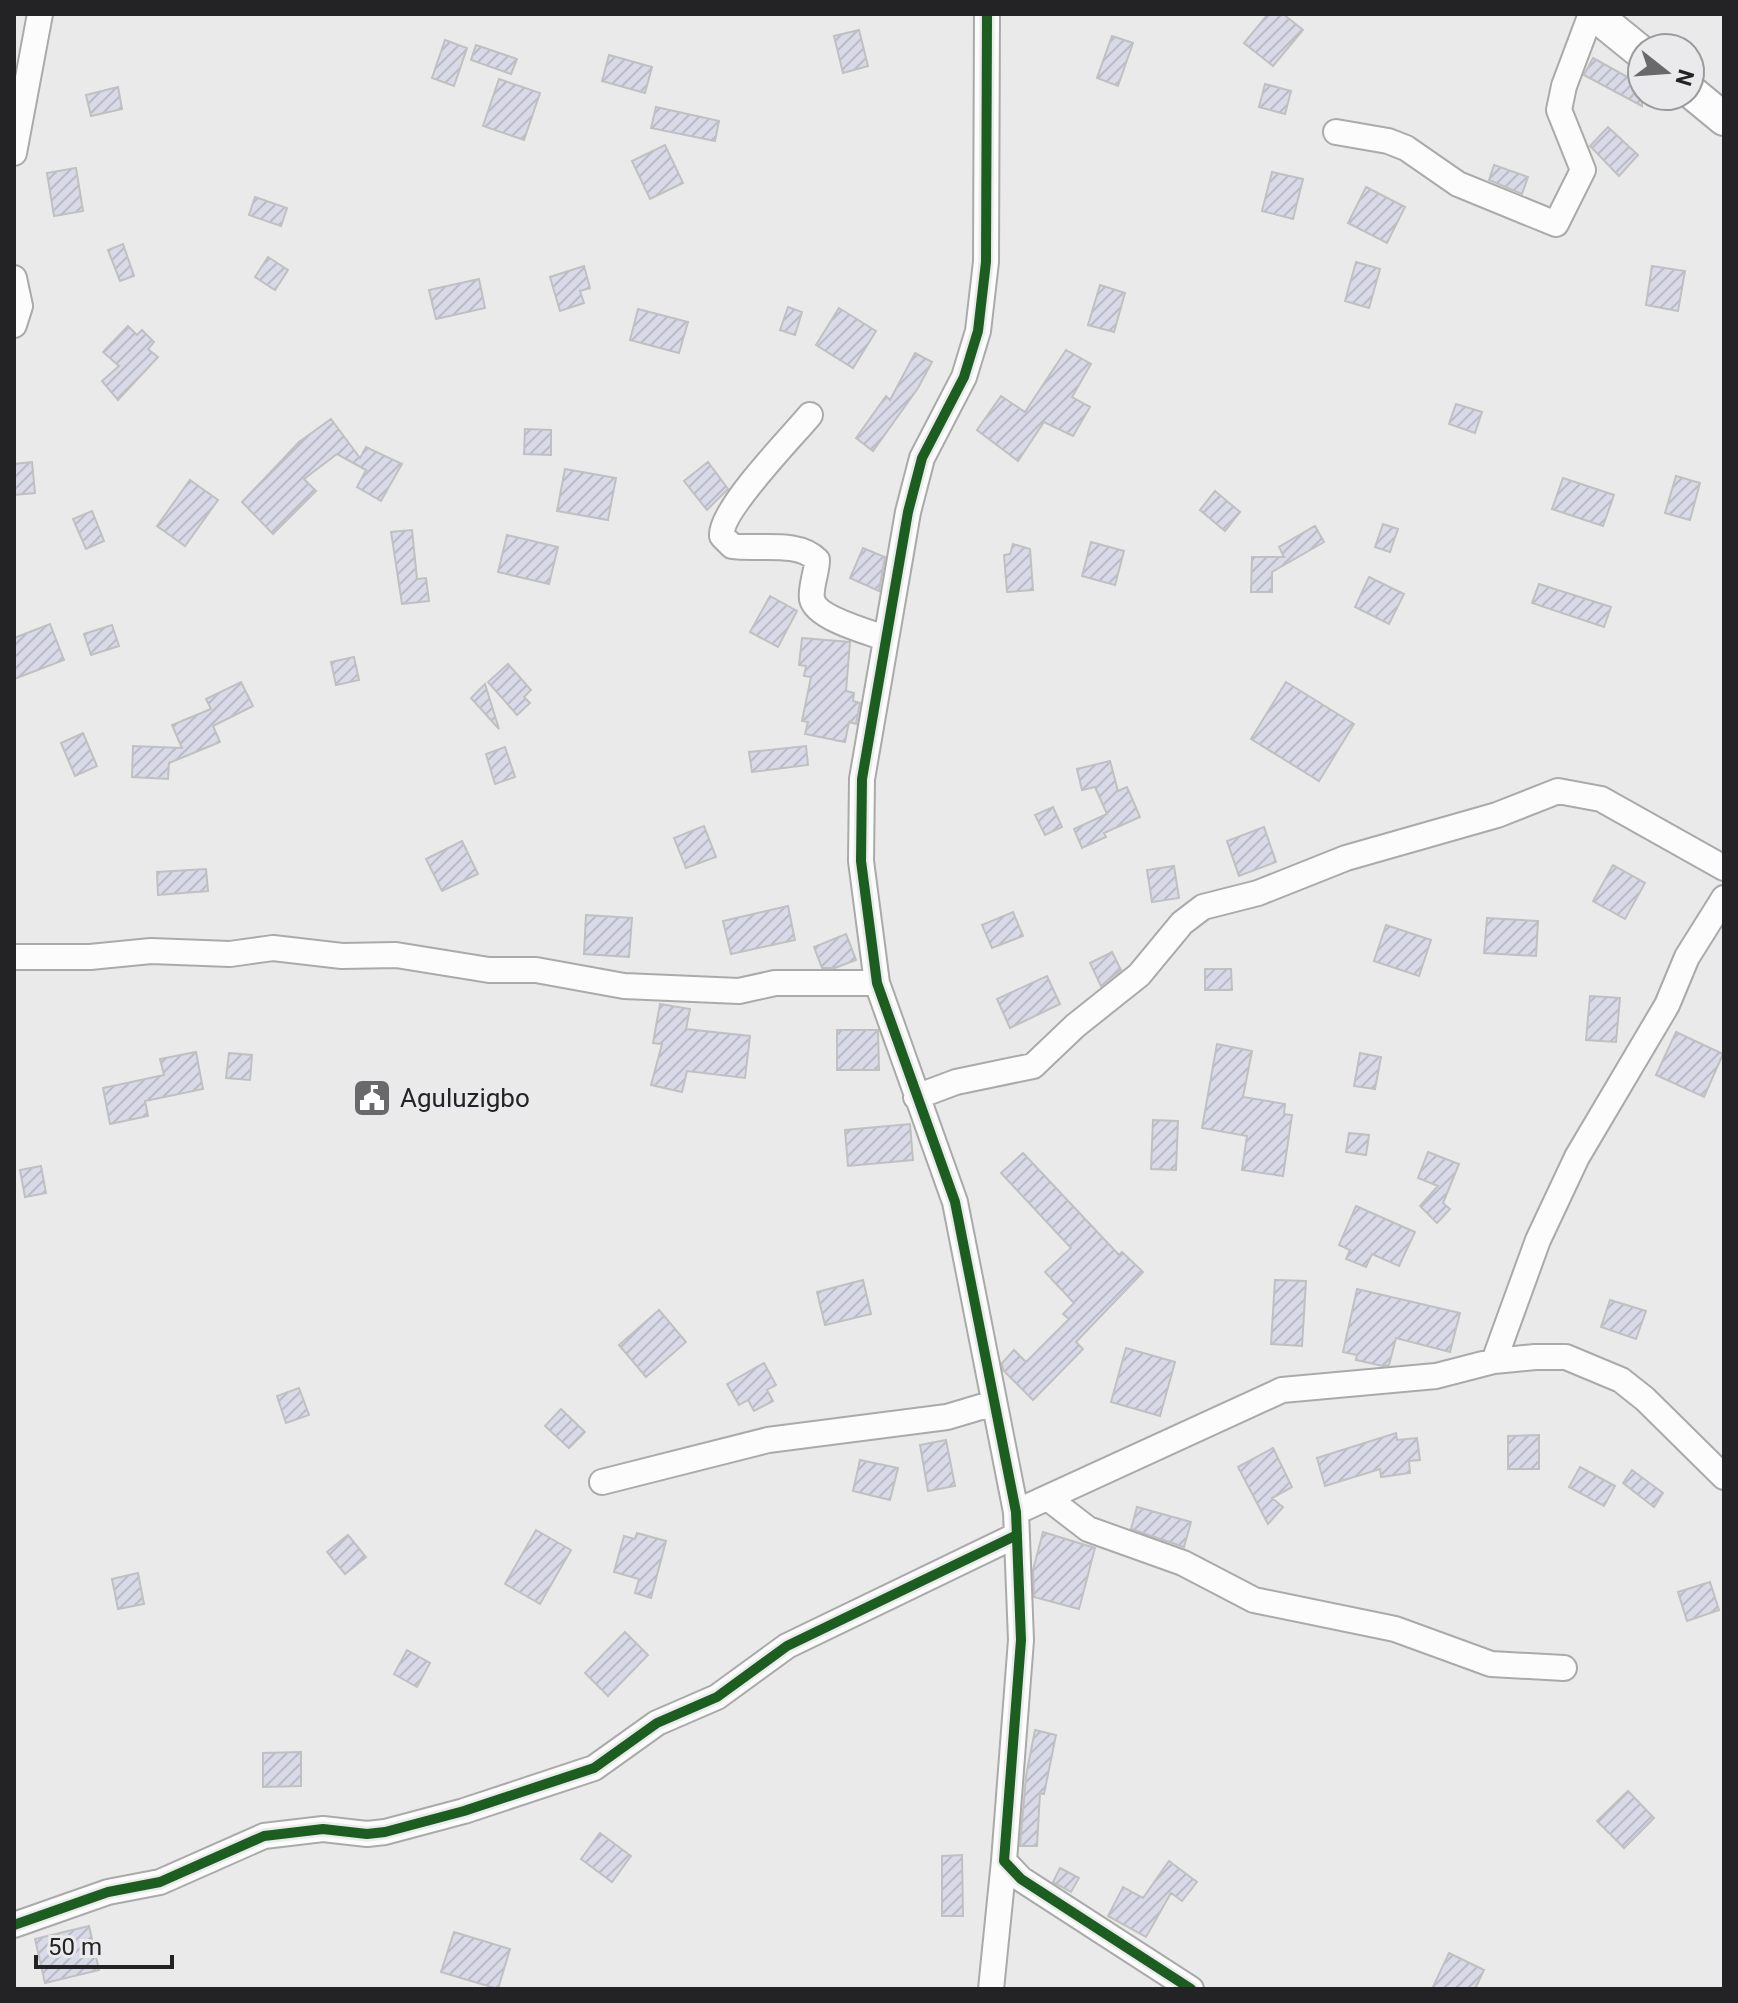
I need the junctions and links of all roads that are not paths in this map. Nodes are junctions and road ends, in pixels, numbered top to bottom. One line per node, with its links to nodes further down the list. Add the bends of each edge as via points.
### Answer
1 (40, 14): 8 (street)
2 (987, 14): 12 (street, via 986,262 978,331 964,377 922,458)
3 (1593, 14): 4 (main road); 7 (street, via 1559,110 1583,170 1556,224 1458,184 1406,148)
4 (1626, 40)
5 (1706, 104): 6 (main road)
6 (1724, 119)
7 (1336, 132)
8 (14, 153)
9 (14, 278): 10 (street, via 20,306)
10 (14, 325)
11 (810, 415): 12 (street, via 736,505 721,527 722,536 732,546 811,554 817,560 811,598 817,608)
12 (885, 638): 16 (street, via 862,779 861,861)
13 (1724, 868): 17 (street, via 1601,799 1558,791 1203,907 1182,923 1139,975 1033,1066 956,1082)
14 (1724, 898): 18 (street, via 1577,1157 1538,1240)
15 (14, 957): 16 (street, via 151,951 230,954 273,948 536,970 624,986 739,991 775,983)
16 (877, 983): 17 (street)
17 (916, 1097): 19 (street, via 955,1202)
18 (1494, 1361): 20 (street, via 1566,1357 1592,1365 1645,1399); 22 (street, via 1436,1376 1282,1390)
19 (994, 1403): 21 (street, via 947,1417 768,1440); 23 (street)
20 (1724, 1477)
21 (602, 1482)
22 (1049, 1499): 23 (street); 24 (street, via 1088,1529 1183,1563 1254,1600 1395,1629 1491,1664)
23 (1017, 1524): 25 (street, via 1021,1640); 26 (street, via 787,1646 717,1697 657,1723 594,1768 385,1832 323,1829 264,1836 160,1882 108,1892)
24 (1564, 1668)
25 (1004, 1861): 27 (street); 28 (street, via 1021,1879)
26 (14, 1925)
27 (991, 1989)
28 (1191, 1989)

